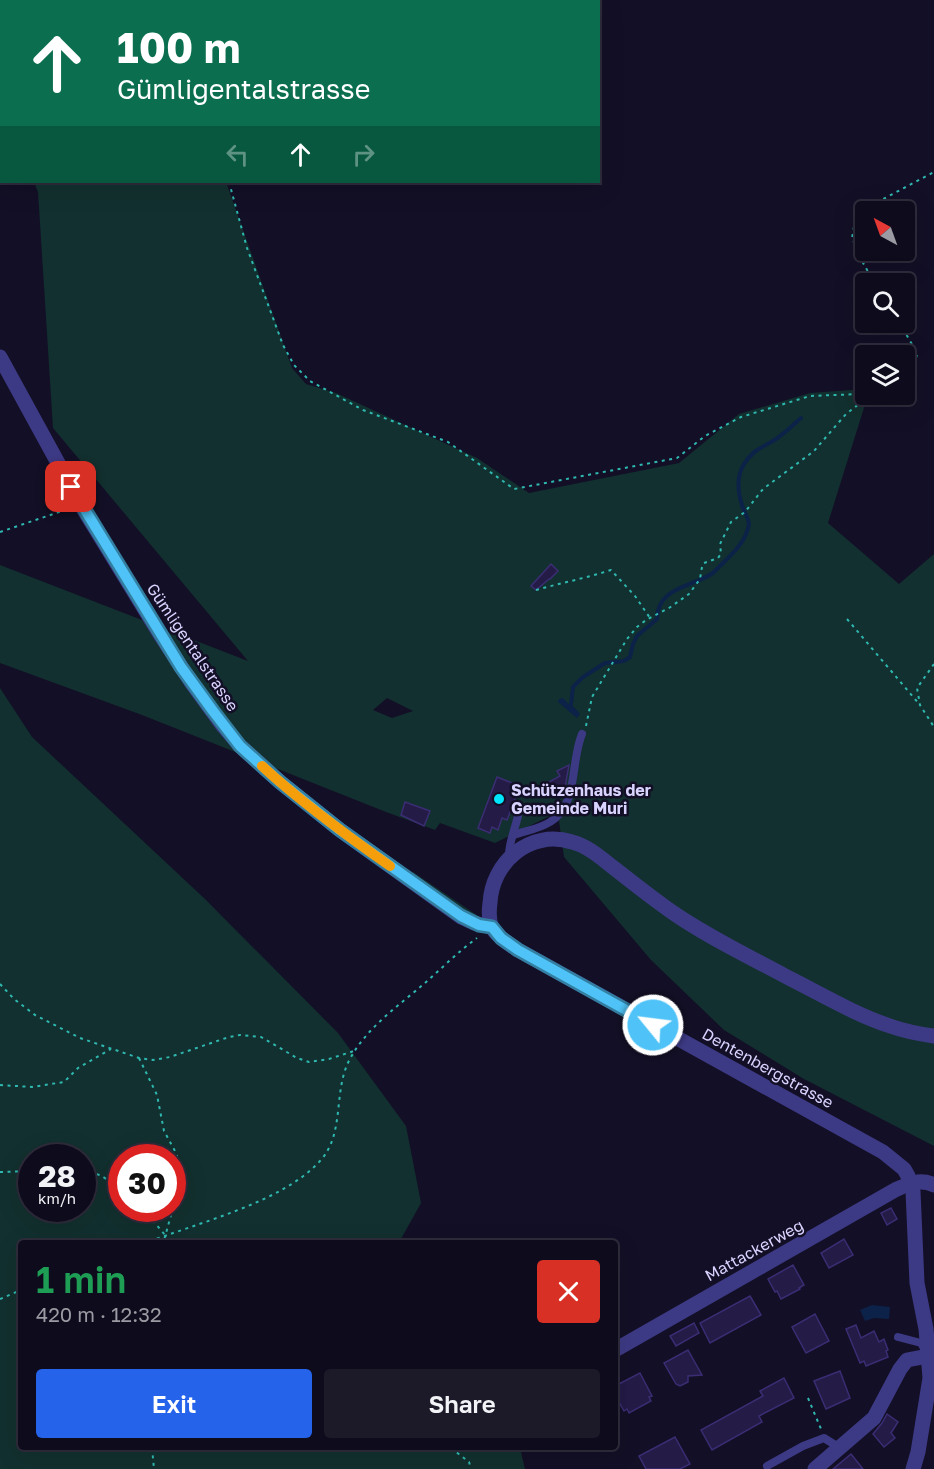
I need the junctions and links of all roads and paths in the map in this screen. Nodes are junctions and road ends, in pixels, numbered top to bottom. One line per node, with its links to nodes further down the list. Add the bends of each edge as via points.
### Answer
1 (934, 172): 3 (path, via 872,205 855,221 852,238)
2 (229, 183): 5 (path, via 247,248 294,365 309,381 363,410 448,442 514,489 677,459 705,436 741,417 810,396)
3 (869, 273)
4 (0, 357): 7 (street, Gümligentalstrasse)
5 (855, 394)
6 (858, 405): 10 (path, via 814,451 763,489 732,522 720,544 721,554 704,563 700,579 689,594)
7 (81, 505): 8 (path); 19 (street, Gümligentalstrasse, via 191,682 240,746 340,830 461,916)
8 (0, 532)
9 (536, 590): 10 (path, via 611,570)
10 (650, 618): 15 (path, via 627,639 592,697)
11 (847, 618): 13 (path)
12 (934, 664): 13 (path, via 917,688)
13 (920, 705): 14 (path)
14 (934, 727)
15 (582, 734): 17 (lane, via 569,796 558,816)
16 (518, 816): 17 (lane)
17 (514, 835): 18 (lane, via 508,848)
18 (509, 858): 19 (street, via 492,890); 21 (street, via 547,840 579,844 712,938 874,1020)
19 (492, 927): 23 (path, via 380,1022); 28 (street, Dentenbergstrasse, via 532,958 884,1152 904,1169)
20 (0, 984): 22 (path, via 35,1016)
21 (934, 1036)
22 (111, 1049): 24 (path); 25 (path, via 78,1068 64,1082 32,1087)
23 (354, 1051): 24 (path, via 309,1062 261,1037 247,1035 229,1037 170,1057); 31 (path, via 341,1084 329,1150 314,1167 264,1198)
24 (139, 1058): 31 (path, via 157,1095 163,1128 177,1156 176,1197)
25 (0, 1085)
26 (18, 1171): 27 (path)
27 (0, 1172)
28 (911, 1184): 29 (street, via 918,1181); 37 (street, Mattackerweg); 38 (street, via 917,1283)
29 (934, 1185)
30 (154, 1222): 31 (path)
31 (165, 1235): 32 (path); 33 (path)
32 (153, 1240)
33 (164, 1240)
34 (18, 1291): 35 (path)
35 (0, 1299)
36 (898, 1337): 38 (lane, via 921,1343)
37 (624, 1347)
38 (928, 1356): 41 (street, via 907,1360 874,1418); 48 (street, via 930,1378)
39 (808, 1398): 40 (path)
40 (824, 1438): 41 (lane); 44 (lane)
41 (840, 1448): 47 (street)
42 (152, 1450): 45 (path)
43 (454, 1450): 46 (path, via 469,1462)
44 (767, 1466)
45 (154, 1469)
46 (471, 1469)
47 (815, 1469)
48 (913, 1469)

